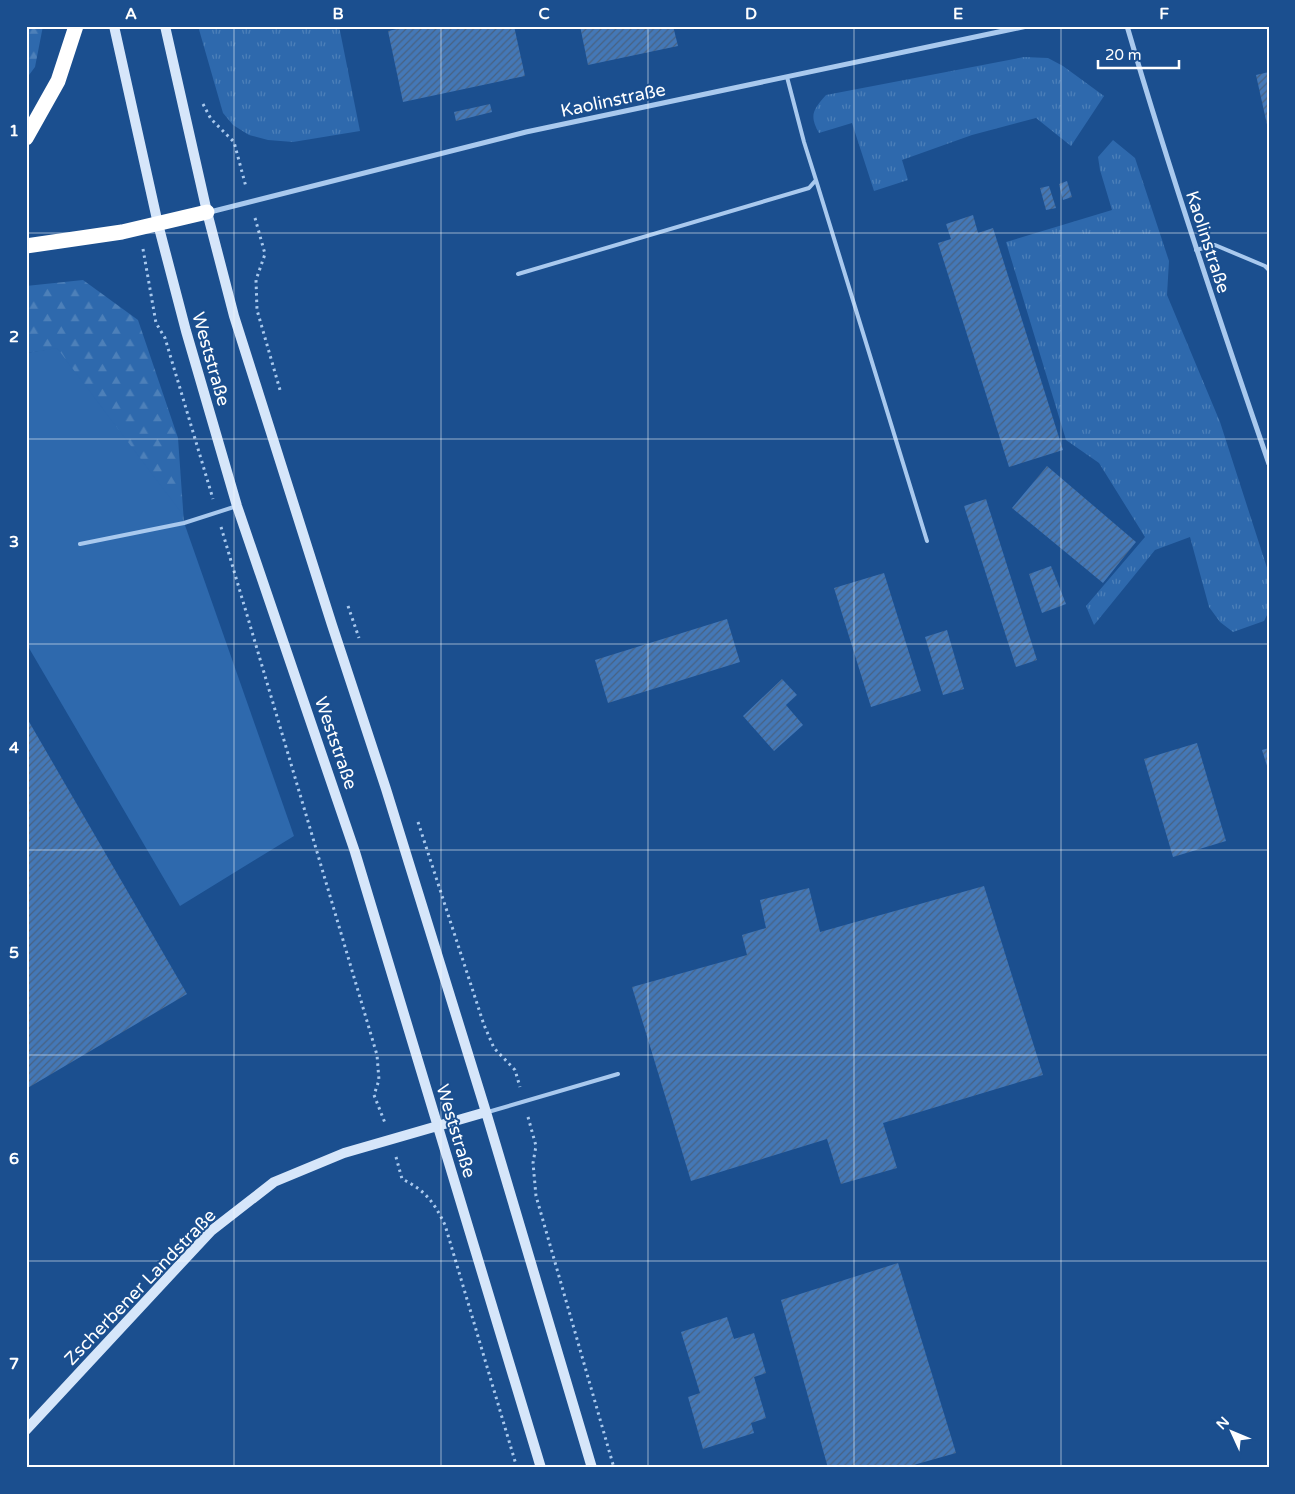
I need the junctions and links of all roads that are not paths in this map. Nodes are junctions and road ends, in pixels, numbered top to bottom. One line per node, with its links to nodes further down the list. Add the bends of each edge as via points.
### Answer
1 (76, 26): 7 (highway, via 58,81)
2 (114, 26): 10 (main road, Weststraße)
3 (165, 26): 9 (main road, Weststraße)
4 (1027, 26): 6 (street, Kaolinstraße)
5 (1126, 26): 12 (street, Kaolinstraße)
6 (787, 77): 8 (lane); 9 (street, Kaolinstraße, via 526,132)
7 (26, 138)
8 (816, 180): 14 (lane, via 809,188); 17 (lane)
9 (207, 212): 10 (highway); 20 (main road, Weststraße, via 234,316)
10 (158, 224): 11 (highway); 16 (main road, Weststraße)
11 (26, 246)
12 (1196, 250): 13 (lane, via 1215,245); 15 (street, Kaolinstraße)
13 (1269, 270)
14 (518, 274)
15 (1269, 464)
16 (237, 506): 18 (lane, via 184,523); 21 (main road, Weststraße, via 355,852)
17 (927, 541)
18 (80, 544)
19 (618, 1074): 20 (lane, Weststraße)
20 (486, 1112): 21 (main road, Zscherbener Landstraße); 24 (main road)
21 (437, 1126): 22 (main road, Zscherbener Landstraße, via 344,1153 274,1182 211,1231); 23 (main road, Weststraße)
22 (26, 1430)
23 (541, 1468)
24 (592, 1468)

